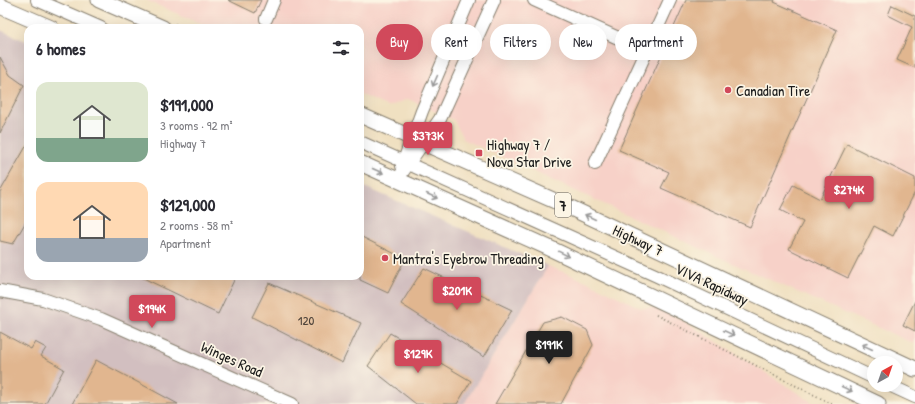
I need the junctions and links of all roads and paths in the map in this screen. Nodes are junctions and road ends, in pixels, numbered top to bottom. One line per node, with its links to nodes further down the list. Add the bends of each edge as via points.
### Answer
1 (37, 0): 11 (street)
2 (99, 0): 12 (main road)
3 (274, 0): 9 (street)
4 (469, 0): 17 (street, one-way to 17)
5 (494, 0): 17 (street, via 440,119)
6 (534, 0): 14 (street)
7 (670, 0): 13 (street)
8 (0, 6): 10 (main road)
9 (266, 19)
10 (42, 24)
11 (92, 24)
12 (154, 24)
13 (659, 24)
14 (615, 37)
15 (643, 60): 20 (street)
16 (364, 116): 17 (main road, Highway 7 / 7)
17 (418, 140): 19 (street); 25 (main road, Highway 7 / 7, one-way to 17, via 571,208)
18 (364, 144): 19 (street, VIVA Rapidway)
19 (406, 162): 22 (street); 26 (street, VIVA Rapidway, via 655,274)
20 (595, 164)
21 (364, 165): 22 (main road, one-way to 22)
22 (397, 180): 31 (main road, one-way to 31, via 547,246)
23 (0, 291): 29 (street, Winges Road, via 43,299 101,319)
24 (652, 313): 30 (path)
25 (915, 369)
26 (867, 375)
27 (903, 391): 28 (street)
28 (915, 397)
29 (292, 404)
30 (832, 404)
31 (878, 404)

